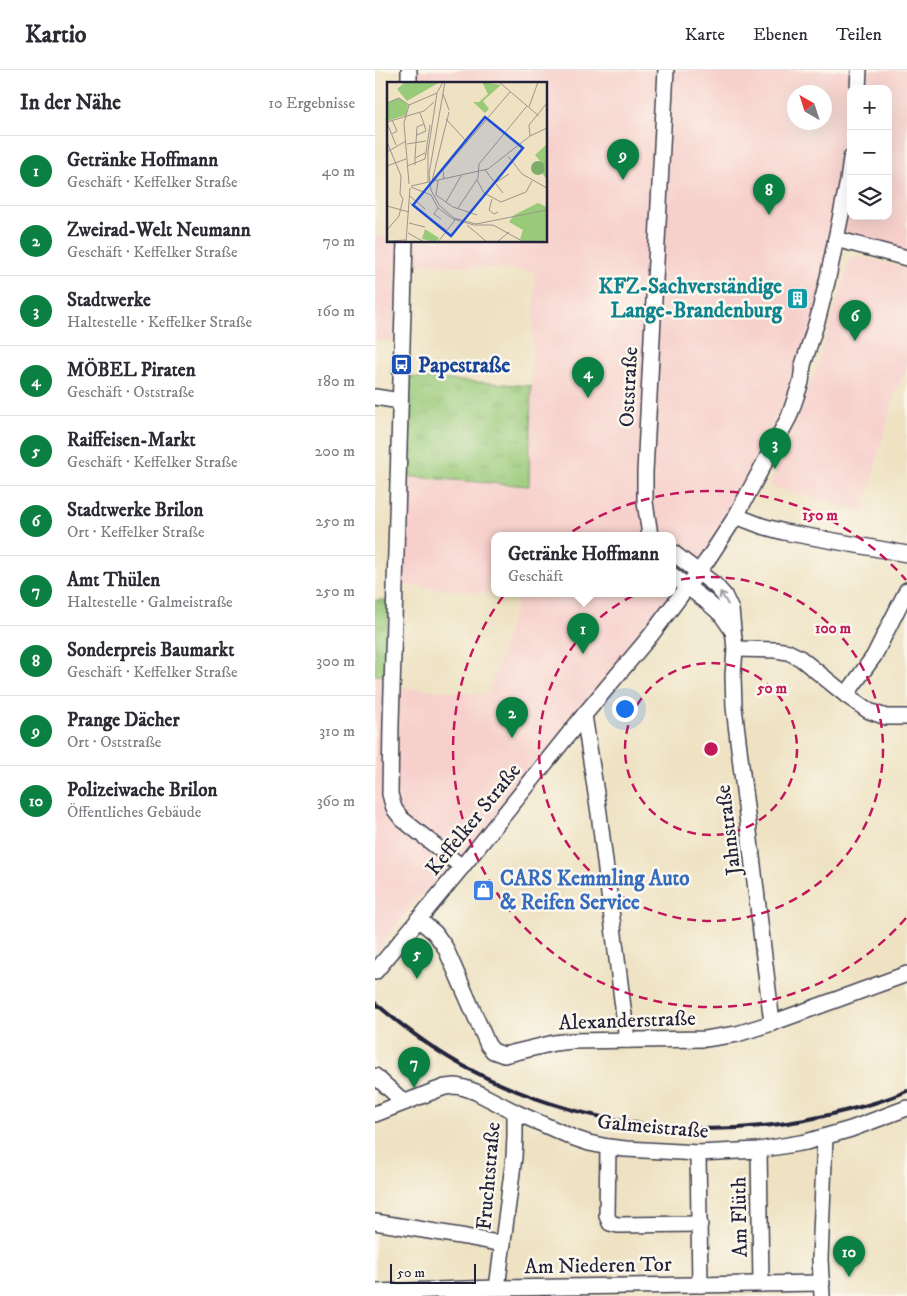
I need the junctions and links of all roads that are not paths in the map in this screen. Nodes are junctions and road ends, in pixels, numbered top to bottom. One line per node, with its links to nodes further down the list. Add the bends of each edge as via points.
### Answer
1 (666, 70): 11 (street, Oststraße, via 645,472 645,502)
2 (859, 70): 3 (street)
3 (858, 85)
4 (849, 175): 5 (street, Keffelker Straße)
5 (836, 239): 7 (street); 10 (street, Keffelker Straße, via 818,318 789,417)
6 (405, 242): 9 (street)
7 (907, 258)
8 (375, 396): 9 (street)
9 (400, 402): 23 (street, via 391,799 402,819)
10 (736, 516): 12 (street, via 784,532); 14 (street, Keffelker Straße)
11 (651, 532)
12 (906, 551)
13 (676, 555): 14 (street)
14 (699, 573): 16 (street, Keffelker Straße); 18 (street, Jahnstraße, one-way to 14, via 731,610 724,595)
15 (676, 578): 16 (street)
16 (688, 587): 18 (street, Jahnstraße, via 721,614); 21 (street, Keffelker Straße)
17 (907, 590): 20 (street, via 874,656)
18 (733, 632): 19 (street, Jahnstraße)
19 (735, 649): 20 (street, via 788,652); 27 (street, Jahnstraße, via 735,707)
20 (846, 695): 22 (street, via 878,715)
21 (585, 715): 23 (street, Keffelker Straße); 28 (street)
22 (907, 717)
23 (462, 867): 24 (street, Keffelker Straße)
24 (418, 919): 25 (street, Keffelker Straße); 28 (street, Alexanderstraße, via 435,933 445,947 493,1051 504,1055 554,1043)
25 (375, 972)
26 (907, 974): 27 (street, Alexanderstraße)
27 (772, 1023): 28 (street, Alexanderstraße, via 716,1038)
28 (627, 1040)
29 (375, 1076): 30 (street)
30 (405, 1102): 32 (street, Galmeistraße, via 456,1086 476,1092); 33 (street, Galmeistraße)
31 (907, 1108): 34 (street, Galmeistraße)
32 (515, 1112): 35 (street, Galmeistraße, via 574,1138); 40 (street, Fruchtstraße, via 515,1148)
33 (375, 1114)
34 (825, 1137): 36 (street, Galmeistraße); 44 (street, via 820,1259)
35 (608, 1147): 37 (street, Galmeistraße); 39 (street, Am Flüth, via 607,1216 610,1223)
36 (759, 1150): 37 (street, Galmeistraße); 41 (street, Am Flüth)
37 (698, 1153): 39 (street, Am Flüth)
38 (375, 1222): 40 (street, Fruchtstraße)
39 (700, 1224): 42 (street, Am Flüth)
40 (503, 1244): 43 (street, Fruchtstraße)
41 (761, 1284): 42 (street, Am Niederen Tor); 44 (street, Am Niederen Tor)
42 (700, 1285): 43 (street, Am Niederen Tor)
43 (497, 1288): 45 (street, Am Niederen Tor)
44 (822, 1290)
45 (375, 1292)

